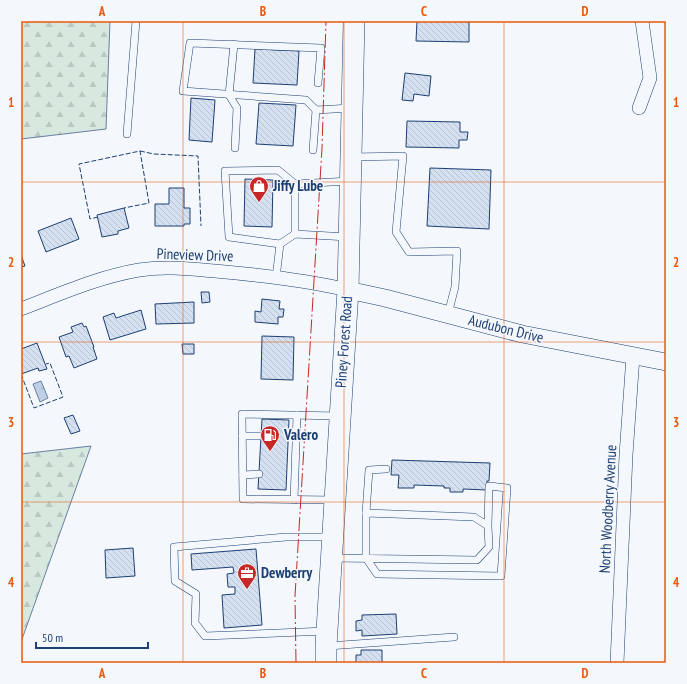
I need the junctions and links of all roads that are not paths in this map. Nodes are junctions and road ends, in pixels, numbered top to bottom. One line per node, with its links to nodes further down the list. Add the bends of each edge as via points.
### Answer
1 (136, 21): 10 (lane)
2 (354, 21): 7 (main road, Piney Forest Road)
3 (642, 21): 8 (street, via 650,78)
4 (234, 44): 5 (lane, via 321,48); 6 (lane); 6 (lane, via 190,42 183,91)
5 (318, 83)
6 (229, 95): 9 (lane, via 306,100); 11 (lane, via 237,108)
7 (351, 108): 9 (lane); 13 (main road, Piney Forest Road)
8 (639, 108)
9 (316, 110): 12 (lane)
10 (127, 134)
11 (235, 148)
12 (313, 150)
13 (350, 158): 14 (main road, Piney Forest Road); 22 (lane, via 403,156 396,232 408,252 458,251 455,287)
14 (350, 181): 15 (lane); 17 (main road, Piney Forest Road)
15 (295, 184): 16 (lane); 18 (lane, via 278,170 225,171 229,237)
16 (295, 234): 17 (lane); 18 (lane)
17 (349, 237): 20 (main road, Piney Forest Road)
18 (280, 244): 19 (lane)
19 (276, 278): 20 (street, Pineview Drive); 21 (street, Pineview Drive, via 170,268 140,270 110,276)
20 (348, 290): 22 (street, Audubon Drive); 26 (main road, Piney Forest Road)
21 (21, 309)
22 (448, 315): 23 (street, Audubon Drive, via 522,334)
23 (633, 356): 24 (street, Audubon Drive); 41 (street, North Woodberry Avenue)
24 (666, 362)
25 (297, 415): 26 (lane); 27 (lane, via 242,414); 32 (lane, via 292,436 291,474)
26 (339, 416): 33 (main road, Piney Forest Road)
27 (242, 436): 28 (lane); 31 (lane)
28 (261, 436)
29 (386, 469): 34 (lane, via 369,470)
30 (259, 474): 31 (lane)
31 (243, 475): 32 (lane, via 242,499)
32 (294, 500): 33 (lane)
33 (334, 500): 36 (main road, Piney Forest Road)
34 (366, 513): 35 (lane, via 474,517); 38 (lane)
35 (488, 526): 38 (lane, via 489,547 477,560); 38 (lane, via 489,486 507,488 501,576 377,574)
36 (333, 537): 37 (main road, Piney Forest Road); 40 (lane, via 286,537 174,547 175,581 196,594 195,622 205,636)
37 (331, 558): 38 (lane); 40 (main road, Piney Forest Road)
38 (366, 558)
39 (454, 637): 40 (lane)
40 (326, 647)
41 (617, 663)

